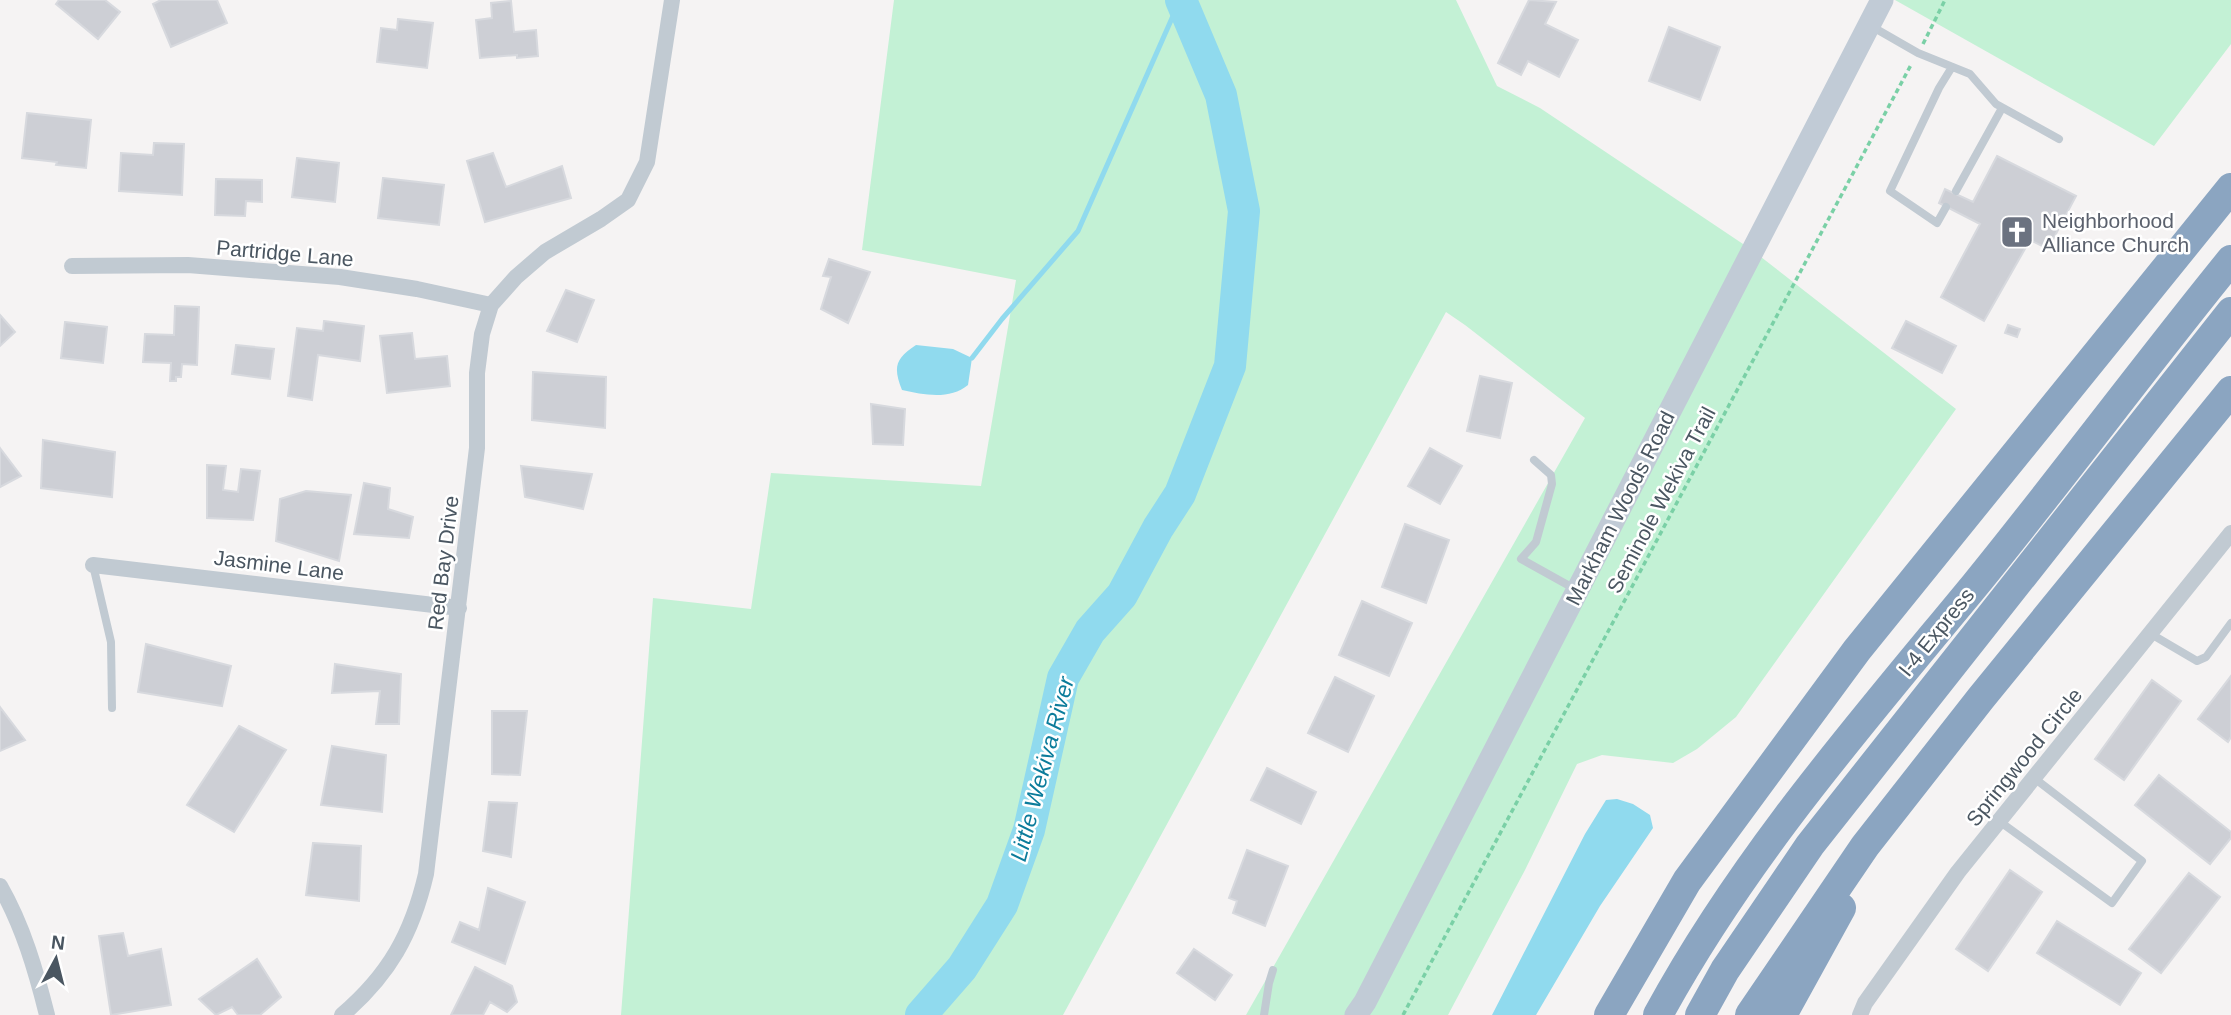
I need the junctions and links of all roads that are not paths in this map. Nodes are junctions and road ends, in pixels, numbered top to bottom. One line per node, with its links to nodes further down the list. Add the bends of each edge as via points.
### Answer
1 (672, 0): 12 (street, Red Bay Drive, via 647,162 628,200 545,252)
2 (1882, 0): 3 (main road, Markham Woods Road)
3 (1869, 25): 4 (lane); 18 (main road, Markham Woods Road)
4 (1952, 67): 5 (lane, via 1970,74); 9 (lane, via 1891,191 1937,223)
5 (2003, 108): 6 (lane); 8 (lane)
6 (2059, 139)
7 (2231, 188): 32 (highway, via 1857,650 1688,881)
8 (1956, 191)
9 (1946, 207)
10 (2231, 260): 33 (highway, I-4 Express, via 1754,861)
11 (72, 266): 12 (street, Partridge Lane, via 188,265 317,275)
12 (491, 305): 19 (street, Red Bay Drive, via 477,373 477,448)
13 (2231, 312): 34 (highway, I-4 Express, via 1810,845)
14 (2231, 391): 25 (highway)
15 (1534, 460): 18 (lane, via 1551,475 1552,484 1536,542 1521,559)
16 (2229, 541): 21 (street, Springwood Circle)
17 (93, 565): 19 (street, Jasmine Lane); 22 (lane, via 111,642)
18 (1578, 590): 31 (main road, Markham Woods Road)
19 (459, 608): 29 (street, Red Bay Drive, via 419,906 388,968)
20 (2231, 623): 21 (lane, via 2206,657 2197,661)
21 (2151, 634): 23 (street, Springwood Circle)
22 (112, 708)
23 (2034, 778): 24 (street, Springwood Circle); 24 (lane, via 2142,861 2112,903)
24 (1999, 821): 37 (street, Springwood Circle, via 1958,872)
25 (1865, 846): 35 (highway); 36 (highway, via 1841,909)
26 (0, 886): 28 (street, via 14,911)
27 (1273, 970): 30 (lane)
28 (47, 1015)
29 (342, 1015)
30 (1264, 1015)
31 (1356, 1015)
32 (1609, 1015)
33 (1658, 1015)
34 (1700, 1015)
35 (1750, 1015)
36 (1782, 1015)
37 (1860, 1015)

